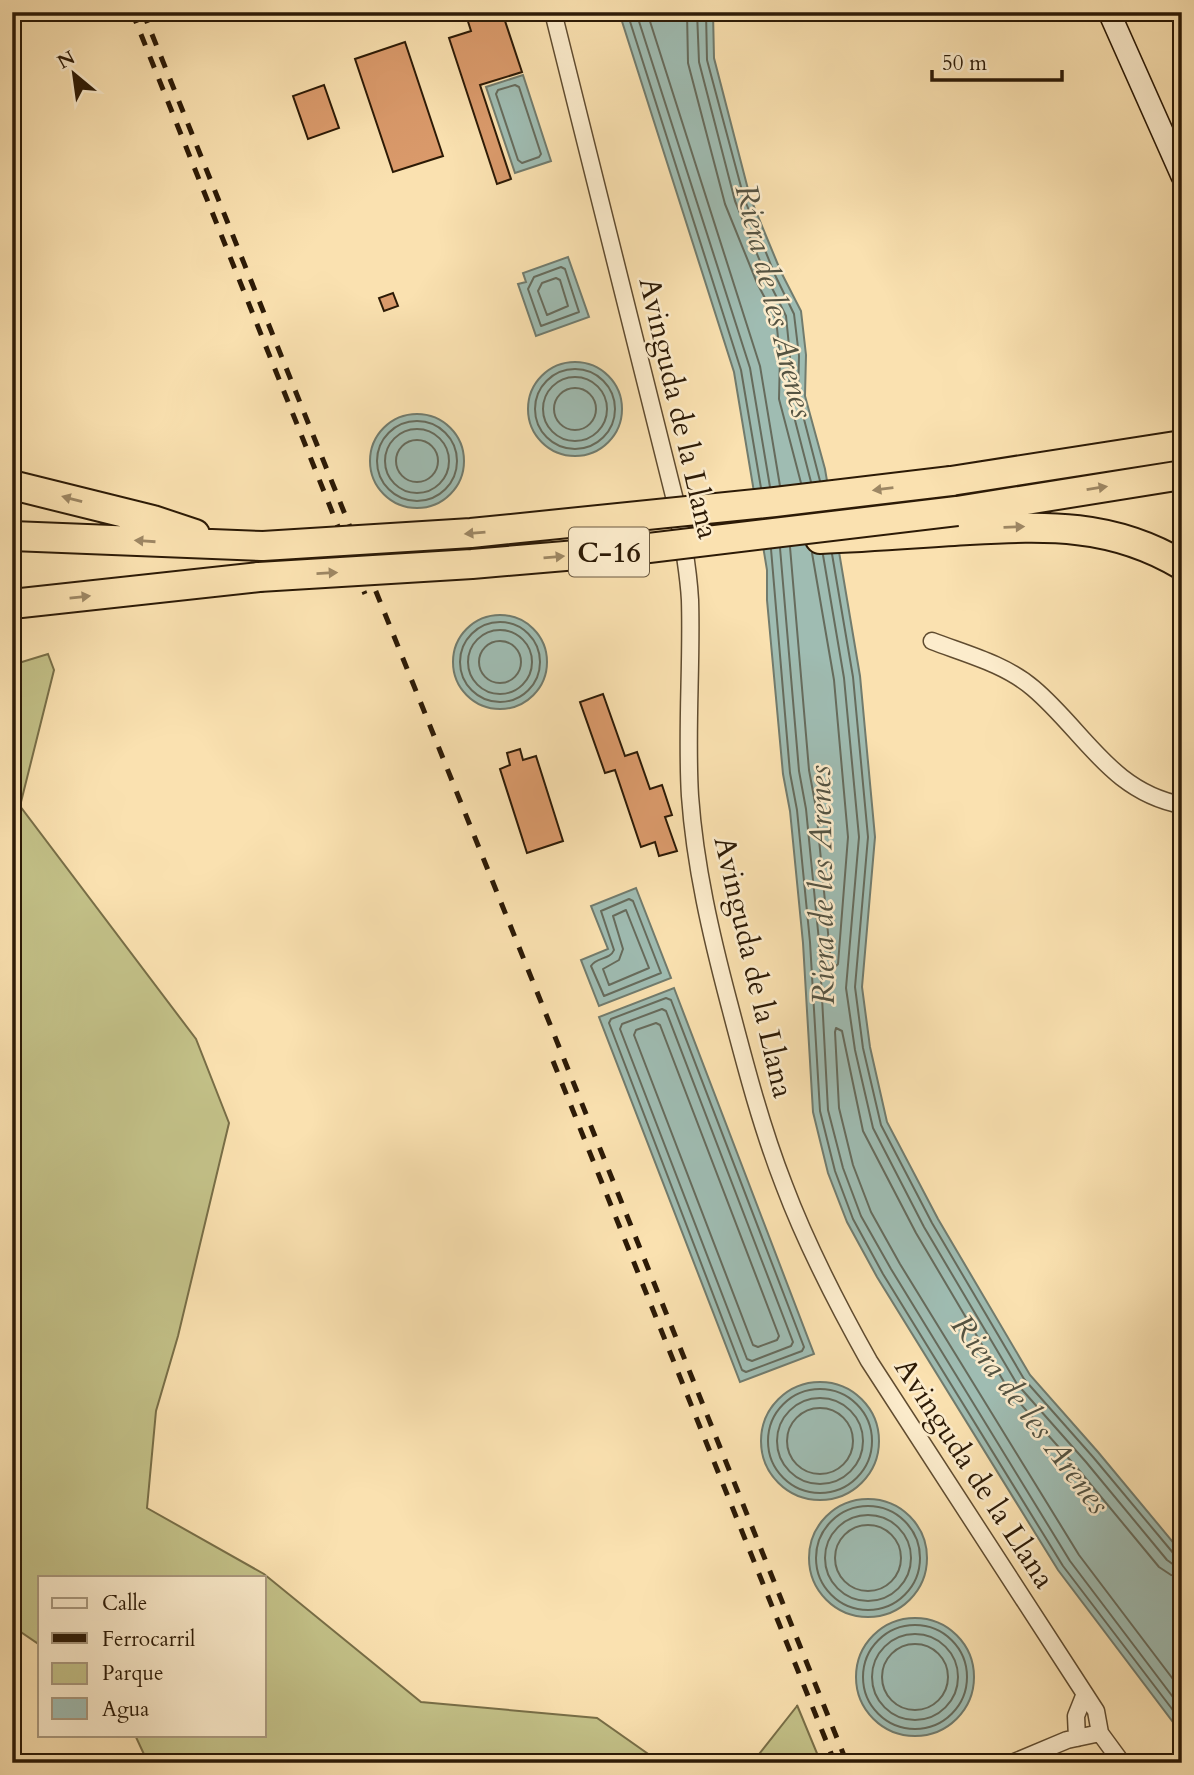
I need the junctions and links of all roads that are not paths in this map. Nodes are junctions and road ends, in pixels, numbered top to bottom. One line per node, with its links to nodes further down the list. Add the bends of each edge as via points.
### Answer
1 (553, 12): 16 (street, Avinguda de la Llana, via 682,537 690,600 690,794 696,856 720,968 760,1115 807,1242 840,1310)
2 (1110, 12): 3 (main road)
3 (1182, 176)
4 (1182, 429): 6 (highway)
5 (1182, 445): 6 (highway, C-16)
6 (1082, 462): 11 (highway, C-16, one-way to 11, bridge, via 775,502 471,533)
7 (1182, 475): 9 (highway, C-16, one-way to 7)
8 (12, 485): 11 (highway, C-16, one-way to 8, via 153,520)
9 (952, 521): 12 (highway, one-way to 12, via 1077,529 1147,547); 13 (highway, C-16, one-way to 9, bridge, via 259,577 500,562)
10 (12, 536): 11 (highway, C-16, one-way to 10)
11 (231, 546)
12 (1182, 565)
13 (18, 606)
14 (932, 641): 15 (street, via 1011,672 1032,687 1125,782 1155,799)
15 (1182, 805)
16 (1084, 1696): 17 (street, Avinguda de la Llana, via 1096,1712); 18 (street, via 1076,1716)
17 (1100, 1732): 18 (street); 20 (street, Avinguda de la Llana)
18 (1077, 1738): 19 (street)
19 (1012, 1763)
20 (1122, 1763)

